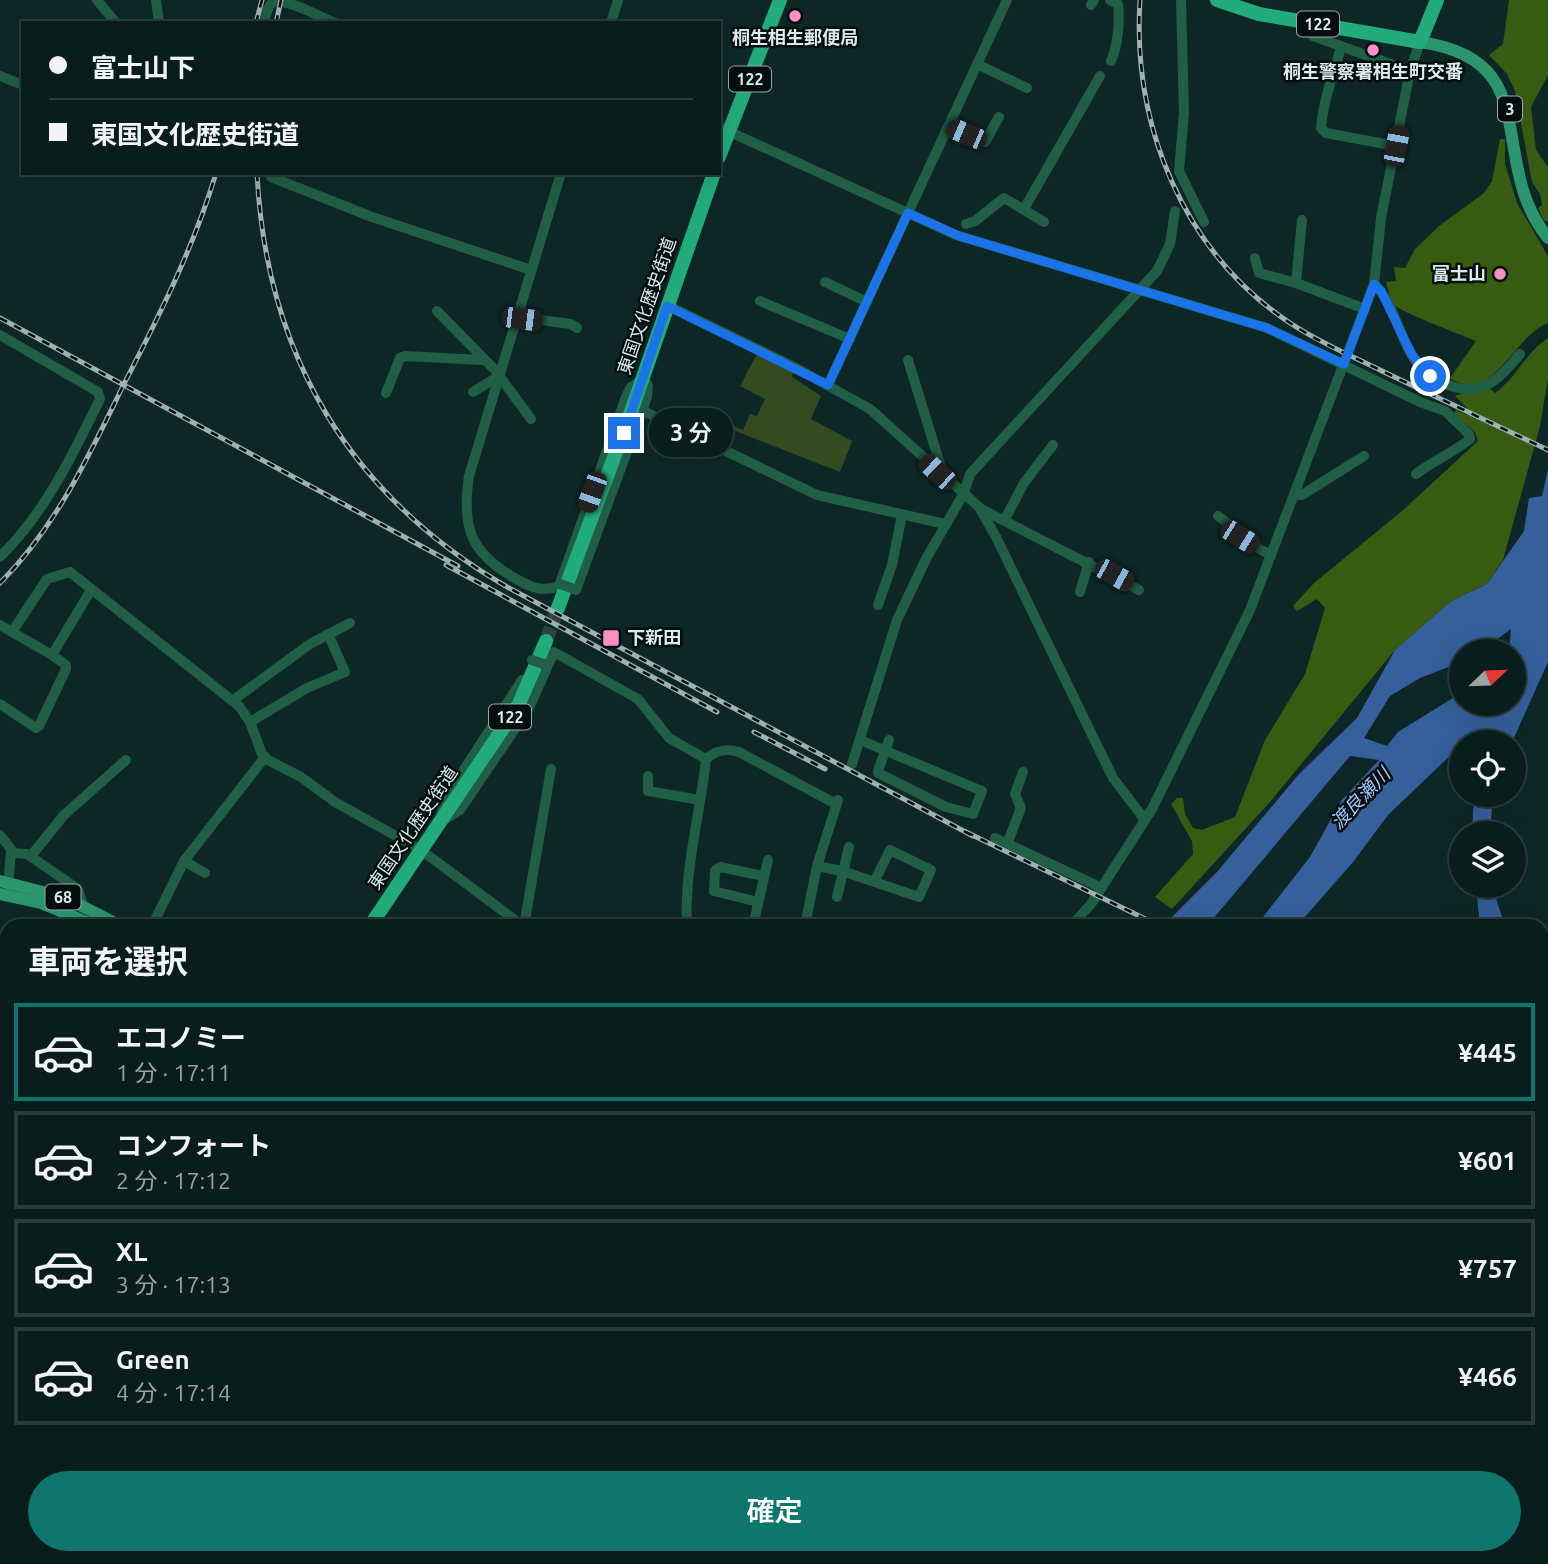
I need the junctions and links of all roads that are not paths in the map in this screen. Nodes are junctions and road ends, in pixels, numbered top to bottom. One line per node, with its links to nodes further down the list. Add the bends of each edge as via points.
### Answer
1 (97, 0): 10 (street)
2 (156, 0): 11 (street)
3 (618, 0): 14 (street)
4 (780, 0): 27 (highway, 122)
5 (1007, 0): 19 (street)
6 (1110, 0): 18 (street, via 1118,4 1119,12)
7 (1181, 0): 38 (street, via 1184,113 1179,171)
8 (1217, 0): 15 (highway, 122, via 1259,14)
9 (1437, 0): 16 (highway)
10 (114, 21)
11 (159, 21)
12 (265, 21): 13 (street, via 270,6 280,2)
13 (330, 21)
14 (612, 21)
15 (1310, 22): 16 (highway, 122); 17 (street, via 1313,36)
16 (1420, 42): 20 (street); 41 (main road, 3, via 1471,55 1499,80 1509,106 1520,180)
17 (1341, 47): 20 (street); 28 (street, via 1323,105 1321,128)
18 (1111, 61)
19 (976, 64): 24 (street); 26 (street)
20 (1410, 71): 28 (street)
21 (0, 76): 23 (street)
22 (1100, 76): 32 (street)
23 (21, 84)
24 (1027, 88)
25 (999, 117): 26 (street, via 985,142)
26 (948, 127): 35 (street)
27 (724, 129): 35 (street)
28 (1396, 146): 46 (street, via 1377,238)
29 (560, 175): 43 (street)
30 (712, 175): 50 (highway, 東国文化歴史街道)
31 (271, 177): 43 (street, via 372,218)
32 (1024, 209): 37 (street); 39 (street, via 1004,198)
33 (974, 210): 39 (street)
34 (1175, 211): 47 (street, via 1167,254)
35 (908, 213): 40 (street); 49 (street)
36 (1302, 220): 45 (street)
37 (1044, 222)
38 (1204, 222)
39 (966, 224): 40 (street)
40 (959, 236): 47 (street)
41 (1548, 238)
42 (1255, 258): 45 (street, via 1259,273)
43 (531, 270): 53 (street)
44 (825, 282): 49 (street)
45 (1296, 283): 51 (street)
46 (1374, 284): 51 (street); 57 (street, via 1417,364 1435,379 1464,390 1478,389 1500,376)
47 (1142, 290): 60 (street, via 1267,328); 72 (street, via 977,465)
48 (760, 301): 56 (street)
49 (867, 302): 56 (street)
50 (667, 306): 62 (highway, 東国文化歴史街道); 63 (street)
51 (1365, 309): 60 (street)
52 (437, 311): 58 (street)
53 (517, 317): 54 (street); 61 (street)
54 (577, 328)
55 (1, 339): 79 (street, via 98,392 100,399 33,522 13,547)
56 (849, 339): 63 (street)
57 (1520, 354)
58 (482, 360): 61 (street); 65 (street, via 405,356 400,358)
59 (908, 360): 71 (street)
60 (1344, 364): 70 (street, via 1445,411 1469,434 1470,439 1453,453 1437,458); 73 (street)
61 (499, 376): 64 (street); 67 (street); 82 (street, via 469,475 467,508 473,542 490,564 530,587 547,589)
62 (642, 377): 66 (street, via 649,391); 82 (street, via 631,387 614,430); 87 (highway, 東国文化歴史街道)
63 (828, 385): 71 (street, via 870,409)
64 (473, 392)
65 (386, 393)
66 (643, 411): 75 (street, via 817,495); 82 (street, bridge, via 574,589)
67 (531, 419)
68 (1053, 445): 77 (street, via 1024,483)
69 (1364, 456): 73 (street, via 1302,495)
70 (1416, 474)
71 (944, 477): 72 (street)
72 (964, 493): 74 (street); 78 (street)
73 (1294, 495): 80 (street)
74 (979, 508): 77 (street); 108 (street, via 1112,778)
75 (902, 515): 78 (street); 86 (street)
76 (1218, 516): 80 (street, via 1240,537)
77 (1004, 521): 81 (street)
78 (945, 524): 98 (street, via 897,620)
79 (2, 552)
80 (1271, 555): 108 (street, via 1242,629)
81 (1089, 562): 84 (street); 85 (street)
82 (561, 584)
83 (91, 590): 90 (street, via 70,572 47,579); 93 (street); 95 (street)
84 (1139, 590)
85 (1080, 592)
86 (878, 605)
87 (558, 608)
88 (349, 623): 91 (street)
89 (0, 625): 90 (street)
90 (12, 632): 93 (street)
91 (328, 634): 95 (street); 97 (street, via 345,672 307,688)
92 (546, 641): 109 (highway, 東国文化歴史街道 / 122, via 517,706)
93 (52, 655): 96 (street, via 66,669 39,726)
94 (547, 666): 102 (street, via 554,652 638,699 669,738); 109 (street, via 529,708 460,810); 109 (street, bridge, via 532,660 519,688 445,799)
95 (232, 701): 97 (street)
96 (0, 704)
97 (250, 722): 100 (street)
98 (860, 740): 99 (street); 103 (street)
99 (887, 745): 99 (street, via 982,791 973,814 946,807 880,775)
100 (265, 757): 114 (street); 118 (street)
101 (126, 760): 116 (street, via 64,815)
102 (706, 760): 107 (street); 119 (street, via 723,750 739,752 837,802)
103 (852, 764)
104 (551, 769): 134 (street)
105 (1023, 772): 112 (street, via 1015,794 1021,808)
106 (648, 776): 107 (street, via 648,790)
107 (700, 800): 135 (street, via 688,876)
108 (1145, 820): 125 (street)
109 (439, 823): 114 (highway, 東国文化歴史街道 / 122)
110 (0, 835): 115 (street)
111 (995, 838): 112 (street)
112 (1007, 844): 125 (street)
113 (849, 846): 120 (street)
114 (421, 850): 132 (highway, 東国文化歴史街道 / 122); 133 (street)
115 (12, 853): 116 (street); 124 (street)
116 (31, 856): 128 (street, via 78,889)
117 (768, 860): 122 (street)
118 (184, 861): 121 (street); 131 (street)
119 (817, 866): 120 (street); 137 (street)
120 (842, 871): 123 (street); 126 (street)
121 (205, 873)
122 (764, 876): 127 (street); 127 (street, via 720,867 715,871 714,891)
123 (874, 882): 123 (street, via 890,850 931,870 919,897)
124 (4, 888): 128 (main road, 68, via 47,892); 129 (main road, 68)
125 (1102, 888): 138 (street)
126 (837, 897)
127 (758, 902): 136 (street)
128 (83, 906): 130 (main road, 68)
129 (81, 919)
130 (108, 919)
131 (155, 919)
132 (375, 919)
133 (514, 919)
134 (524, 919)
135 (688, 919)
136 (754, 919)
137 (806, 919)
138 (1079, 919)

